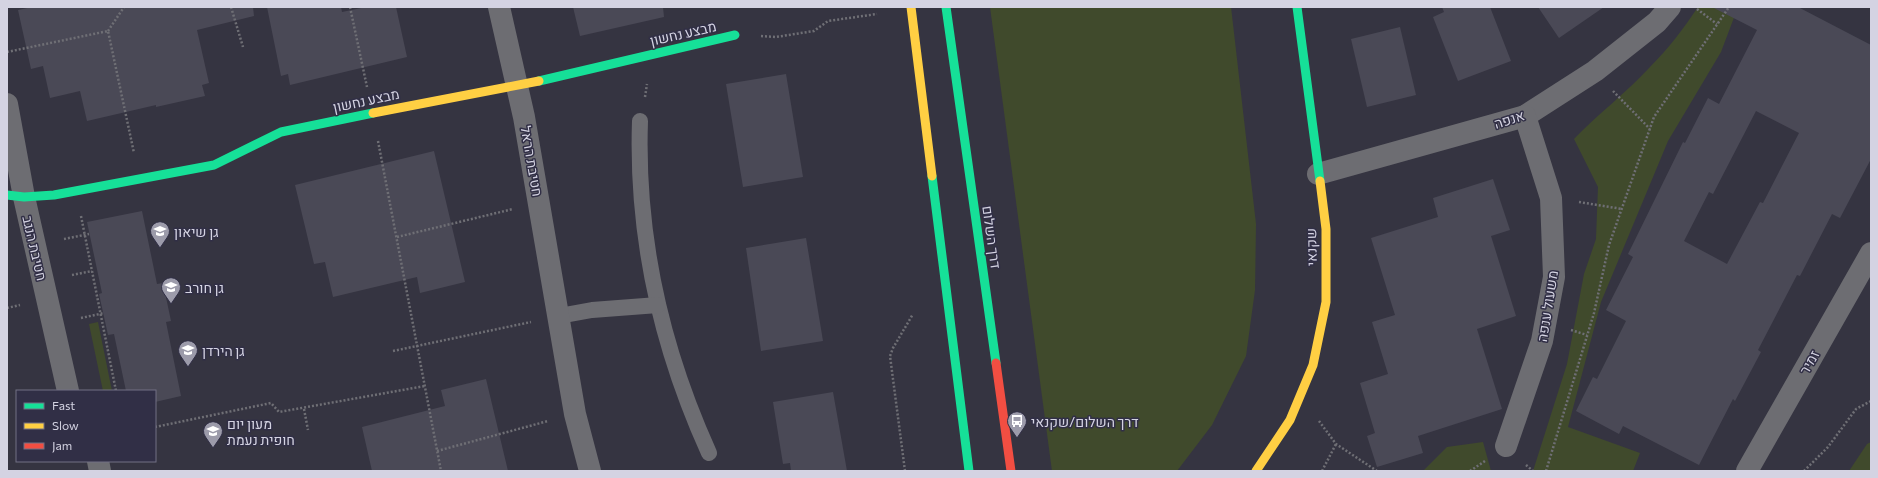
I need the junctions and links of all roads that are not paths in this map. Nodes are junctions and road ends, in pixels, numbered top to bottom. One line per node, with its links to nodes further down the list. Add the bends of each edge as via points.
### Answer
1 (499, 7): 7 (street, חטיבת הראל)
2 (911, 7): 22 (street)
3 (946, 7): 23 (street, דרך השלום)
4 (1297, 7): 11 (street, שקנאי)
5 (1670, 7): 9 (street, אנפה, via 1656,22 1595,71)
6 (735, 35): 7 (street, מבצע נחשון)
7 (516, 86): 12 (street, מבצע נחשון, via 281,132 214,165 54,195); 15 (street, חטיבת הראל)
8 (7, 104): 12 (street, חטיבת הנגב)
9 (1524, 116): 11 (street, אנפה); 18 (street, משעול ענפה, via 1550,198 1554,277 1542,341)
10 (640, 121): 14 (lane, via 641,195 650,268)
11 (1318, 174): 24 (street, שקנאי, via 1326,229 1326,302 1313,365 1290,420)
12 (16, 196): 16 (street, חטיבת הנגב)
13 (1871, 253): 25 (street, זמיר)
14 (658, 305): 15 (lane, via 592,310); 19 (lane, via 678,379)
15 (559, 316): 17 (street, חטיבת הראל)
16 (68, 390)
17 (575, 414): 20 (street, חטיבת הראל); 21 (street, חטיבת הראל)
18 (1506, 446)
19 (709, 453)
20 (576, 471)
21 (590, 471)
22 (969, 471)
23 (1011, 471)
24 (1256, 471)
25 (1747, 471)

